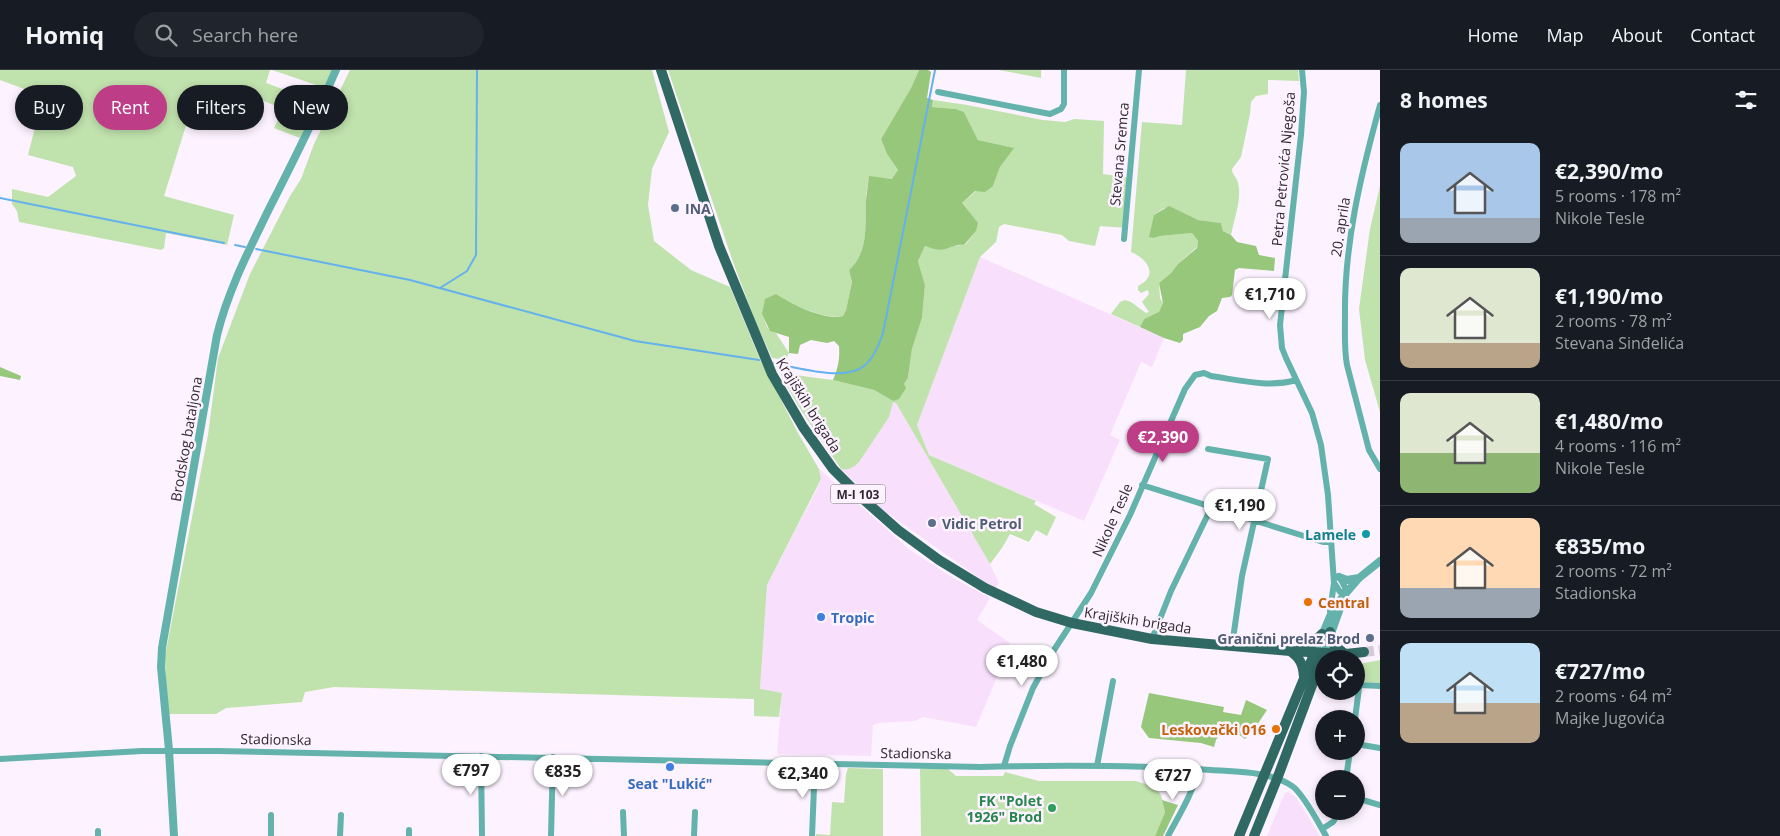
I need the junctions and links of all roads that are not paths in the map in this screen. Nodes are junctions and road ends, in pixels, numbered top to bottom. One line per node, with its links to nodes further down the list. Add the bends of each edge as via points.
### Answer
1 (336, 70): 39 (street, Brodskog bataljona, via 235,279 220,325 162,648)
2 (661, 70): 21 (main road, Krajiških brigada / M-I 103, via 719,246 765,360 826,460 873,509 939,560 1024,607)
3 (1064, 70): 6 (street, via 1064,104 1050,114)
4 (1139, 70): 8 (street, Stevana Sremca)
5 (1302, 70): 9 (street, Petra Petrovića Njegoša, via 1301,135 1280,325 1282,348)
6 (938, 92)
7 (1380, 105): 11 (street, 20. aprila, via 1352,221 1345,301 1347,365 1369,450)
8 (1124, 239)
9 (1296, 380): 12 (street, Nikole Tesle, via 1264,384 1195,375 1185,389); 15 (street, Petra Petrovića Njegoša, via 1312,413 1321,445)
10 (1208, 449): 14 (street, via 1268,459)
11 (1380, 469)
12 (1142, 485): 13 (street); 21 (street, Nikole Tesle, via 1104,568)
13 (1212, 508): 14 (street); 23 (street)
14 (1253, 521): 15 (street); 24 (street, via 1240,583)
15 (1331, 542): 18 (street, Petra Petrovića Njegoša)
16 (1380, 561): 17 (street)
17 (1359, 578): 18 (street); 19 (street)
18 (1337, 580): 19 (street, Petra Petrovića Njegoša); 20 (street)
19 (1347, 592): 20 (street); 22 (street)
20 (1329, 616): 22 (street)
21 (1072, 623): 23 (main road, Krajiških brigada / M-I 103); 44 (street, Nikole Tesle, via 1033,688)
22 (1326, 633): 25 (street); 26 (main road); 27 (main road, via 1306,648)
23 (1152, 639): 24 (main road, Krajiških brigada / M-I 103)
24 (1232, 646): 27 (main road, Krajiških brigada / M-I 103)
25 (1321, 650)
26 (1338, 650)
27 (1290, 651): 28 (main road, Krajiških brigada / M-I 103); 31 (main road, via 1300,659)
28 (1315, 653)
29 (1315, 661): 31 (main road)
30 (1315, 670): 35 (main road)
31 (1304, 679): 47 (main road)
32 (1113, 681): 45 (street)
33 (1380, 686): 36 (street, via 1360,685)
34 (1315, 687): 35 (main road)
35 (1306, 700): 48 (main road)
36 (1356, 710)
37 (1365, 746): 38 (street)
38 (1380, 748)
39 (169, 750): 40 (street, Stadionska); 42 (street, Stadionska); 57 (street, Brodskog bataljona)
40 (481, 756): 41 (street, Stadionska); 60 (street)
41 (553, 757): 43 (street, Stadionska); 61 (street)
42 (0, 759)
43 (814, 762): 44 (street, Stadionska); 64 (street)
44 (1004, 766): 45 (street, Stadionska)
45 (1097, 766): 46 (street, Stadionska)
46 (1196, 769): 47 (street, Stadionska); 65 (street, via 1193,787)
47 (1264, 775): 48 (street, Stadionska); 66 (main road)
48 (1277, 779): 56 (street, Stadionska, via 1298,791); 67 (main road)
49 (1365, 801): 50 (street)
50 (1380, 805)
51 (623, 812): 62 (street)
52 (694, 812): 63 (street)
53 (271, 815): 58 (street)
54 (341, 815): 59 (street)
55 (1334, 820): 56 (street)
56 (1322, 829): 68 (street, Stadionska)
57 (174, 836)
58 (271, 836)
59 (340, 836)
60 (482, 836)
61 (551, 836)
62 (624, 836)
63 (694, 836)
64 (812, 836)
65 (1168, 836)
66 (1239, 836)
67 (1254, 836)
68 (1326, 836)

